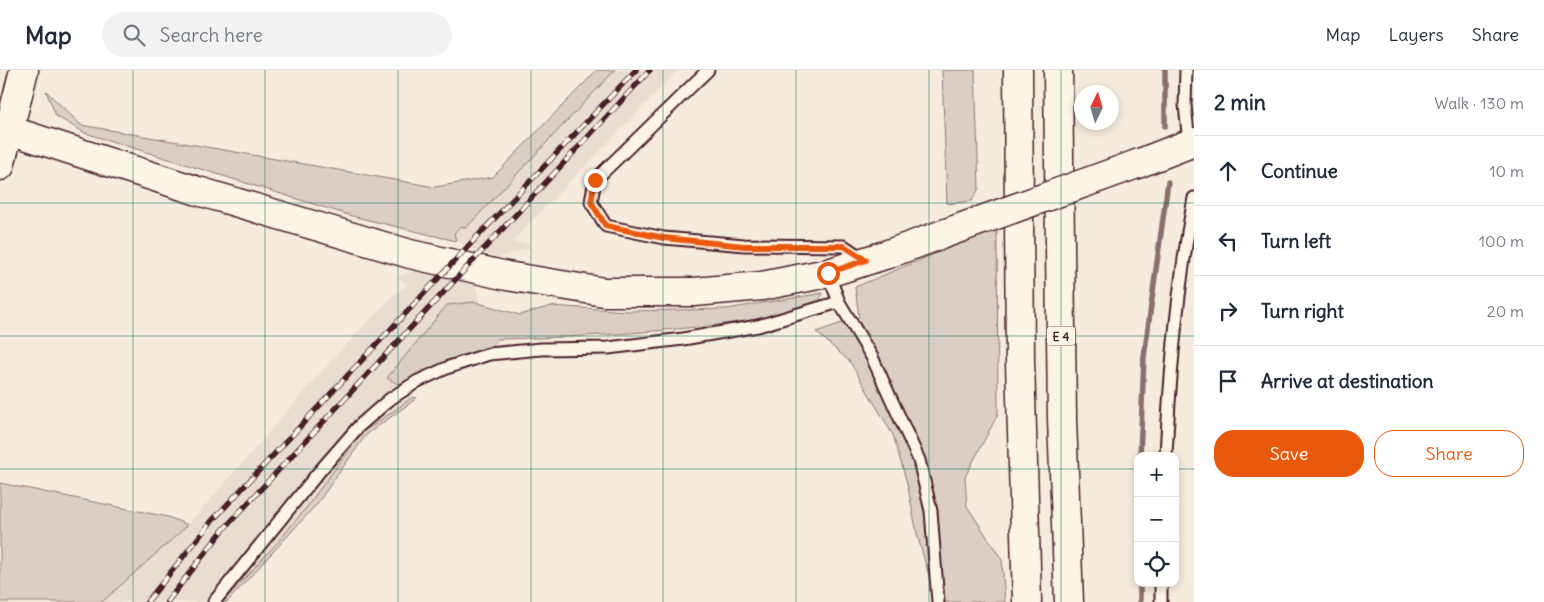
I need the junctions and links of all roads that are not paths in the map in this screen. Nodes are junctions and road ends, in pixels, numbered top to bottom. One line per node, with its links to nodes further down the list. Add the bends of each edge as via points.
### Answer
1 (24, 70): 6 (main road)
2 (708, 70): 10 (lane, via 595,180 591,202 606,226 664,238 744,246 844,246)
3 (1018, 70): 17 (main road, via 1020,362)
4 (1058, 70): 18 (main road, E 4, via 1062,418)
5 (1186, 70): 7 (lane, via 1185,106)
6 (9, 130): 8 (main road); 11 (main road, via 410,254 507,276 604,292 694,292 762,286)
7 (1192, 143): 10 (main road, bridge)
8 (0, 166)
9 (1194, 198): 13 (lane, via 1184,248)
10 (877, 257): 11 (main road)
11 (828, 273): 12 (lane)
12 (839, 302): 15 (lane, via 758,326 683,339 608,348 489,354 418,381 390,399 359,426); 16 (lane, via 872,357 918,460 932,511)
13 (1166, 452)
14 (1162, 587): 19 (lane)
15 (214, 602)
16 (938, 602)
17 (1027, 602)
18 (1069, 602)
19 (1161, 602)

